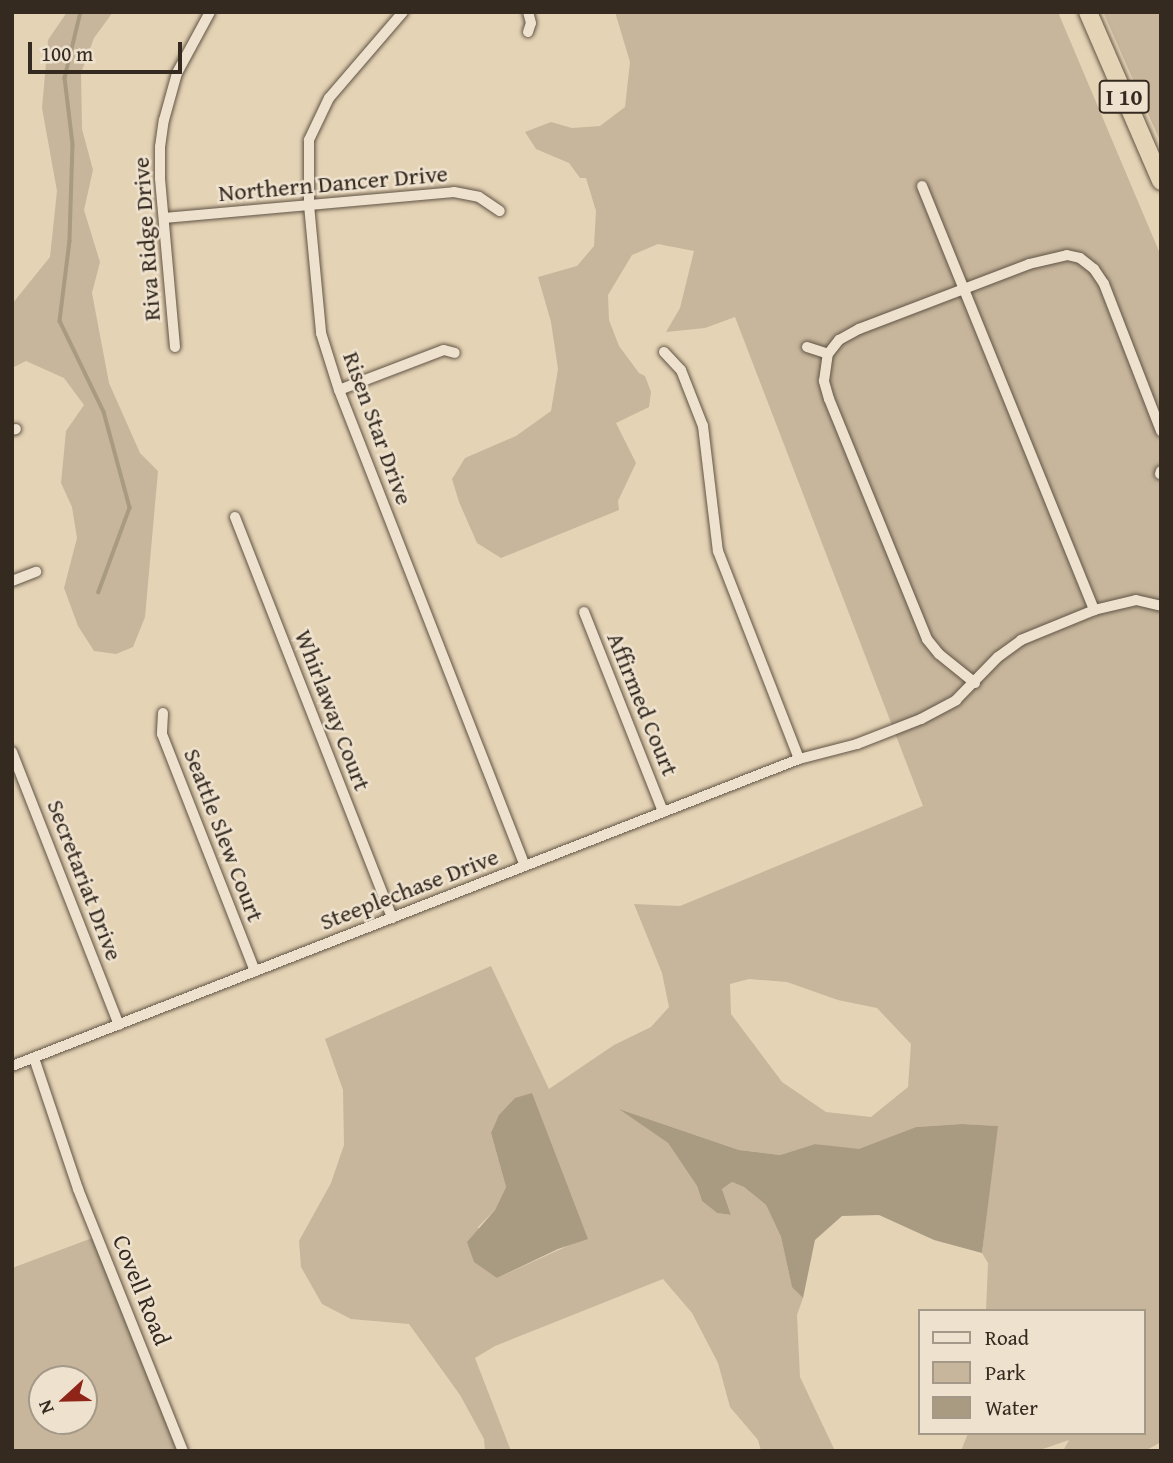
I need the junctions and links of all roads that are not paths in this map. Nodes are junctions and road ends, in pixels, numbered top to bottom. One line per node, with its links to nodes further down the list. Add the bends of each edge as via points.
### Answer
1 (210, 12): 10 (street, Riva Ridge Drive, via 186,53 169,98 160,147)
2 (403, 12): 8 (street, Risen Star Drive, via 329,98 309,140)
3 (528, 12): 5 (street)
4 (1088, 12): 6 (highway, I 10)
5 (528, 32)
6 (1161, 181)
7 (922, 186): 11 (street)
8 (309, 205): 9 (street, Northern Dancer Drive, via 454,192 479,197); 10 (street, Northern Dancer Drive); 17 (street, Risen Star Drive, via 321,333)
9 (500, 211)
10 (164, 218): 12 (street, Riva Ridge Drive)
11 (965, 290): 16 (street, via 859,329); 18 (street, via 1054,256 1080,258 1104,284); 23 (street)
12 (176, 347)
13 (807, 347): 16 (street)
14 (664, 352): 28 (street, via 681,370 703,426 718,551)
15 (455, 353): 17 (street, via 444,350)
16 (828, 354): 25 (street, via 824,382 829,399 927,639)
17 (339, 390): 30 (street, Risen Star Drive)
18 (1161, 430)
19 (235, 517): 31 (street, Whirlaway Court)
20 (36, 572): 21 (street)
21 (12, 581)
22 (1161, 606): 23 (street, Steeplechase Drive, via 1136,600)
23 (1094, 610): 25 (street, Steeplechase Drive, via 1021,640)
24 (584, 612): 29 (street, Affirmed Court)
25 (975, 683): 28 (street, Steeplechase Drive, via 956,700 921,719 857,744)
26 (163, 713): 32 (street, Seattle Slew Court, via 162,734)
27 (12, 752): 33 (street, Secretariat Drive)
28 (799, 759): 29 (street, Steeplechase Drive)
29 (663, 812): 30 (street, Steeplechase Drive)
30 (525, 866): 31 (street, Steeplechase Drive)
31 (392, 918): 32 (street, Steeplechase Drive)
32 (255, 971): 33 (street, Steeplechase Drive)
33 (119, 1025): 34 (street, Steeplechase Drive)
34 (34, 1058): 35 (street, Steeplechase Drive); 36 (street, Covell Road, via 78,1189)
35 (12, 1066)
36 (183, 1451)

